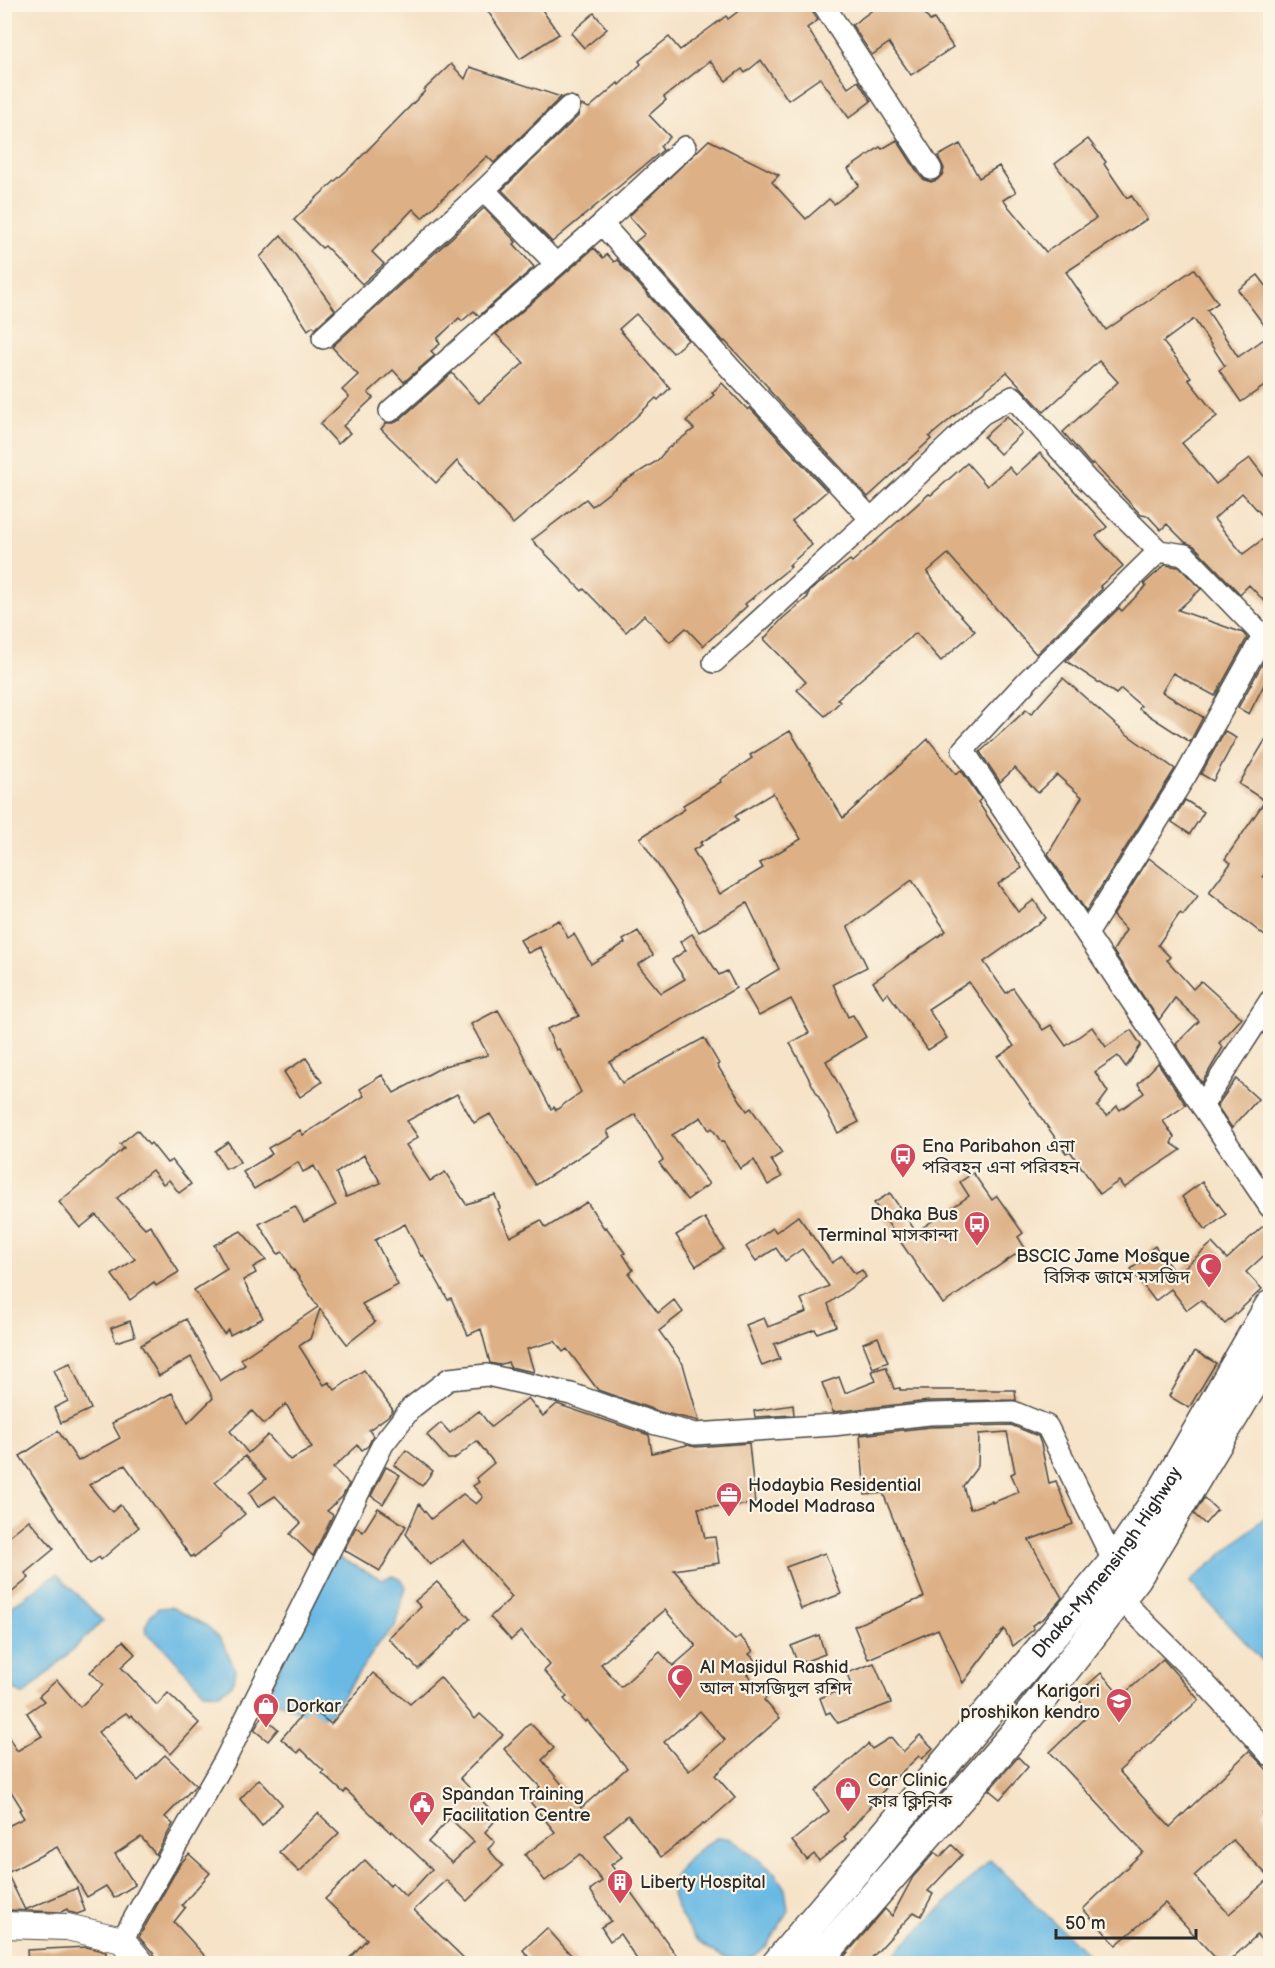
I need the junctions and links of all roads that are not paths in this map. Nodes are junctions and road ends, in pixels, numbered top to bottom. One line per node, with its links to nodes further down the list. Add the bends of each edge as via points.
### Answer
1 (823, 4): 4 (street)
2 (569, 107): 5 (street)
3 (685, 147): 6 (street)
4 (931, 169)
5 (484, 190): 7 (street); 8 (street)
6 (602, 224): 7 (street); 10 (street, via 730,369)
7 (556, 264): 9 (street)
8 (323, 338)
9 (390, 411)
10 (871, 519): 11 (street, via 982,414 1012,397 1087,480); 13 (street)
11 (1160, 551): 12 (street, via 1185,555); 14 (street, via 1029,679 963,750)
12 (1267, 639): 14 (street)
13 (714, 662)
14 (1087, 934): 16 (street)
15 (1270, 1001): 16 (street)
16 (1202, 1106): 17 (street)
17 (1270, 1207)
18 (1270, 1306): 20 (main road, Dhaka-Mymensingh Highway, via 1165,1488)
19 (1270, 1355): 21 (main road, Dhaka-Mymensingh Highway, via 1136,1578)
20 (1114, 1562): 24 (street, via 1047,1425 1013,1412 929,1414 695,1434 571,1394 487,1375 450,1379 411,1408 383,1444 225,1760); 26 (main road, Dhaka-Mymensingh Highway)
21 (1120, 1598): 22 (street); 27 (main road, Dhaka-Mymensingh Highway, via 1014,1735)
22 (1270, 1755)
23 (4, 1926): 24 (street, via 67,1927)
24 (122, 1941): 25 (street)
25 (142, 1964)
26 (777, 1964)
27 (815, 1964)

